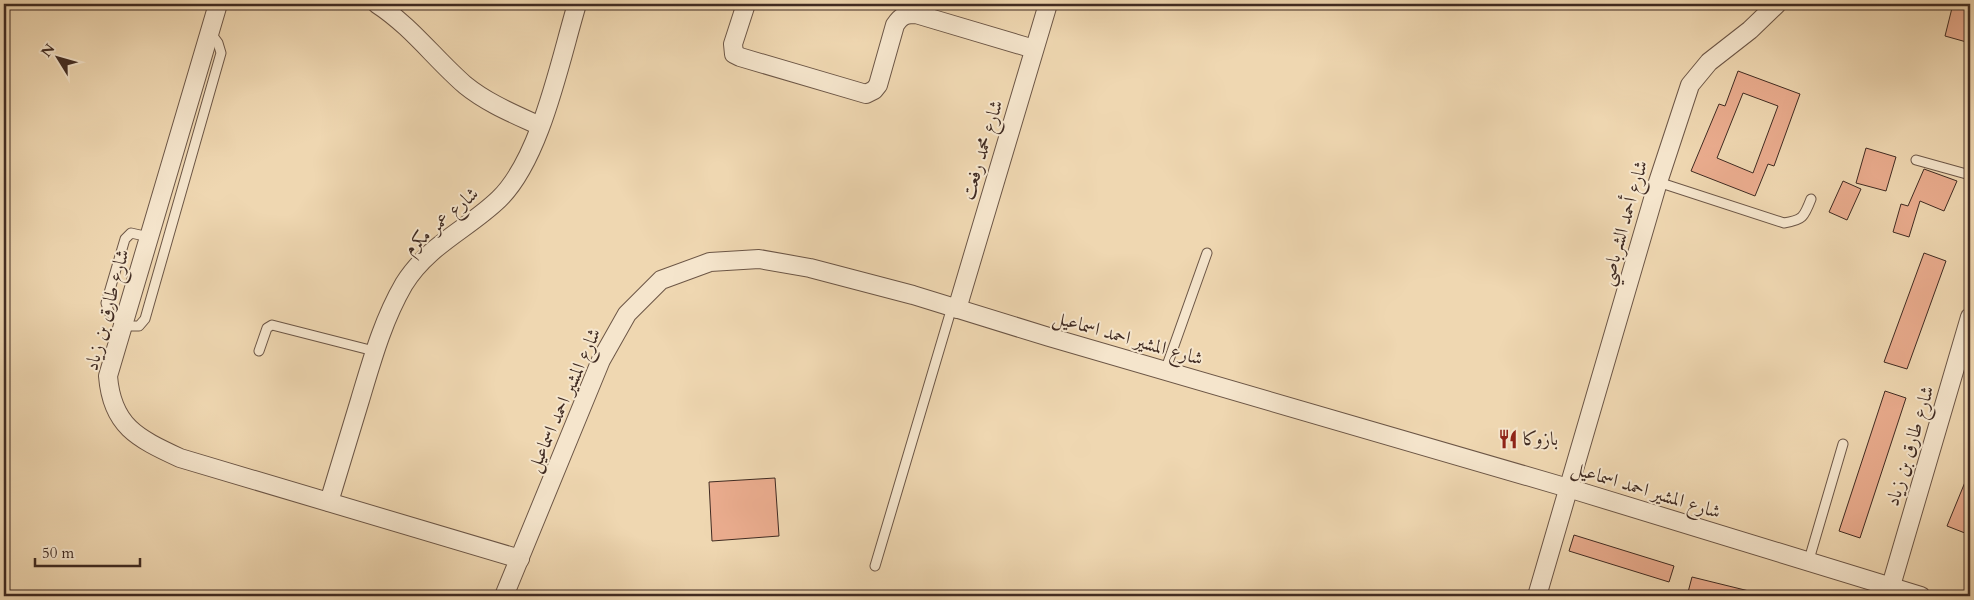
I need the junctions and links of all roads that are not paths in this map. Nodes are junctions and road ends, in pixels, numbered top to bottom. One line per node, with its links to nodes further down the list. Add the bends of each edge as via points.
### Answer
1 (218, 4): 7 (street, شارع طارق بن زياد)
2 (377, 4): 9 (street, via 404,24 465,84 485,99)
3 (577, 4): 9 (street, شارع عمر مكرم)
4 (746, 4): 8 (street, via 733,44 734,54 866,94 878,85 895,25 900,17 907,14)
5 (1048, 4): 8 (street, شارع محمد رفعت)
6 (1777, 4): 12 (street, شارع أحمد الشرباصي, via 1709,62 1690,85)
7 (210, 32): 14 (street, شارع طارق بن زياد); 18 (lane, via 221,53 144,319 139,326)
8 (1034, 49): 16 (street, شارع محمد رفعت)
9 (540, 126): 20 (street, شارع عمر مكرم, via 514,182 492,204 439,245 405,282)
10 (1916, 160): 11 (lane)
11 (1970, 175)
12 (1658, 182): 13 (lane, via 1784,223 1805,216); 23 (street, شارع أحمد الشرباصي)
13 (1811, 199)
14 (149, 237): 18 (street, شارع طارق بن زياد); 18 (lane, via 131,233 125,239 106,303 109,312)
15 (1207, 253): 21 (lane)
16 (955, 308): 21 (street, شارع المشير احمد اسماعيل); 25 (street, شارع المشير احمد اسماعيل, via 810,268 759,259 710,262 661,280 627,314 601,360); 27 (lane)
17 (1970, 317): 28 (street, شارع طارق بن زياد)
18 (124, 326): 24 (street, شارع طارق بن زياد, via 108,376 109,396 116,414 129,429 150,444 180,458)
19 (258, 351): 20 (lane, via 267,328 272,325)
20 (374, 351): 24 (street, شارع عمر مكرم)
21 (1165, 371): 23 (street, شارع المشير احمد اسماعيل)
22 (1843, 444): 26 (lane)
23 (1568, 488): 26 (street, شارع المشير احمد اسماعيل); 30 (street, شارع أحمد الشرباصي)
24 (329, 502): 25 (street, شارع طارق بن زياد)
25 (520, 559): 29 (street, شارع المشير احمد اسماعيل)
26 (1808, 563): 28 (street, شارع المشير احمد اسماعيل)
27 (875, 566)
28 (1889, 592): 31 (street, شارع المشير احمد اسماعيل)
29 (504, 596)
30 (1536, 596)
31 (1921, 596)

